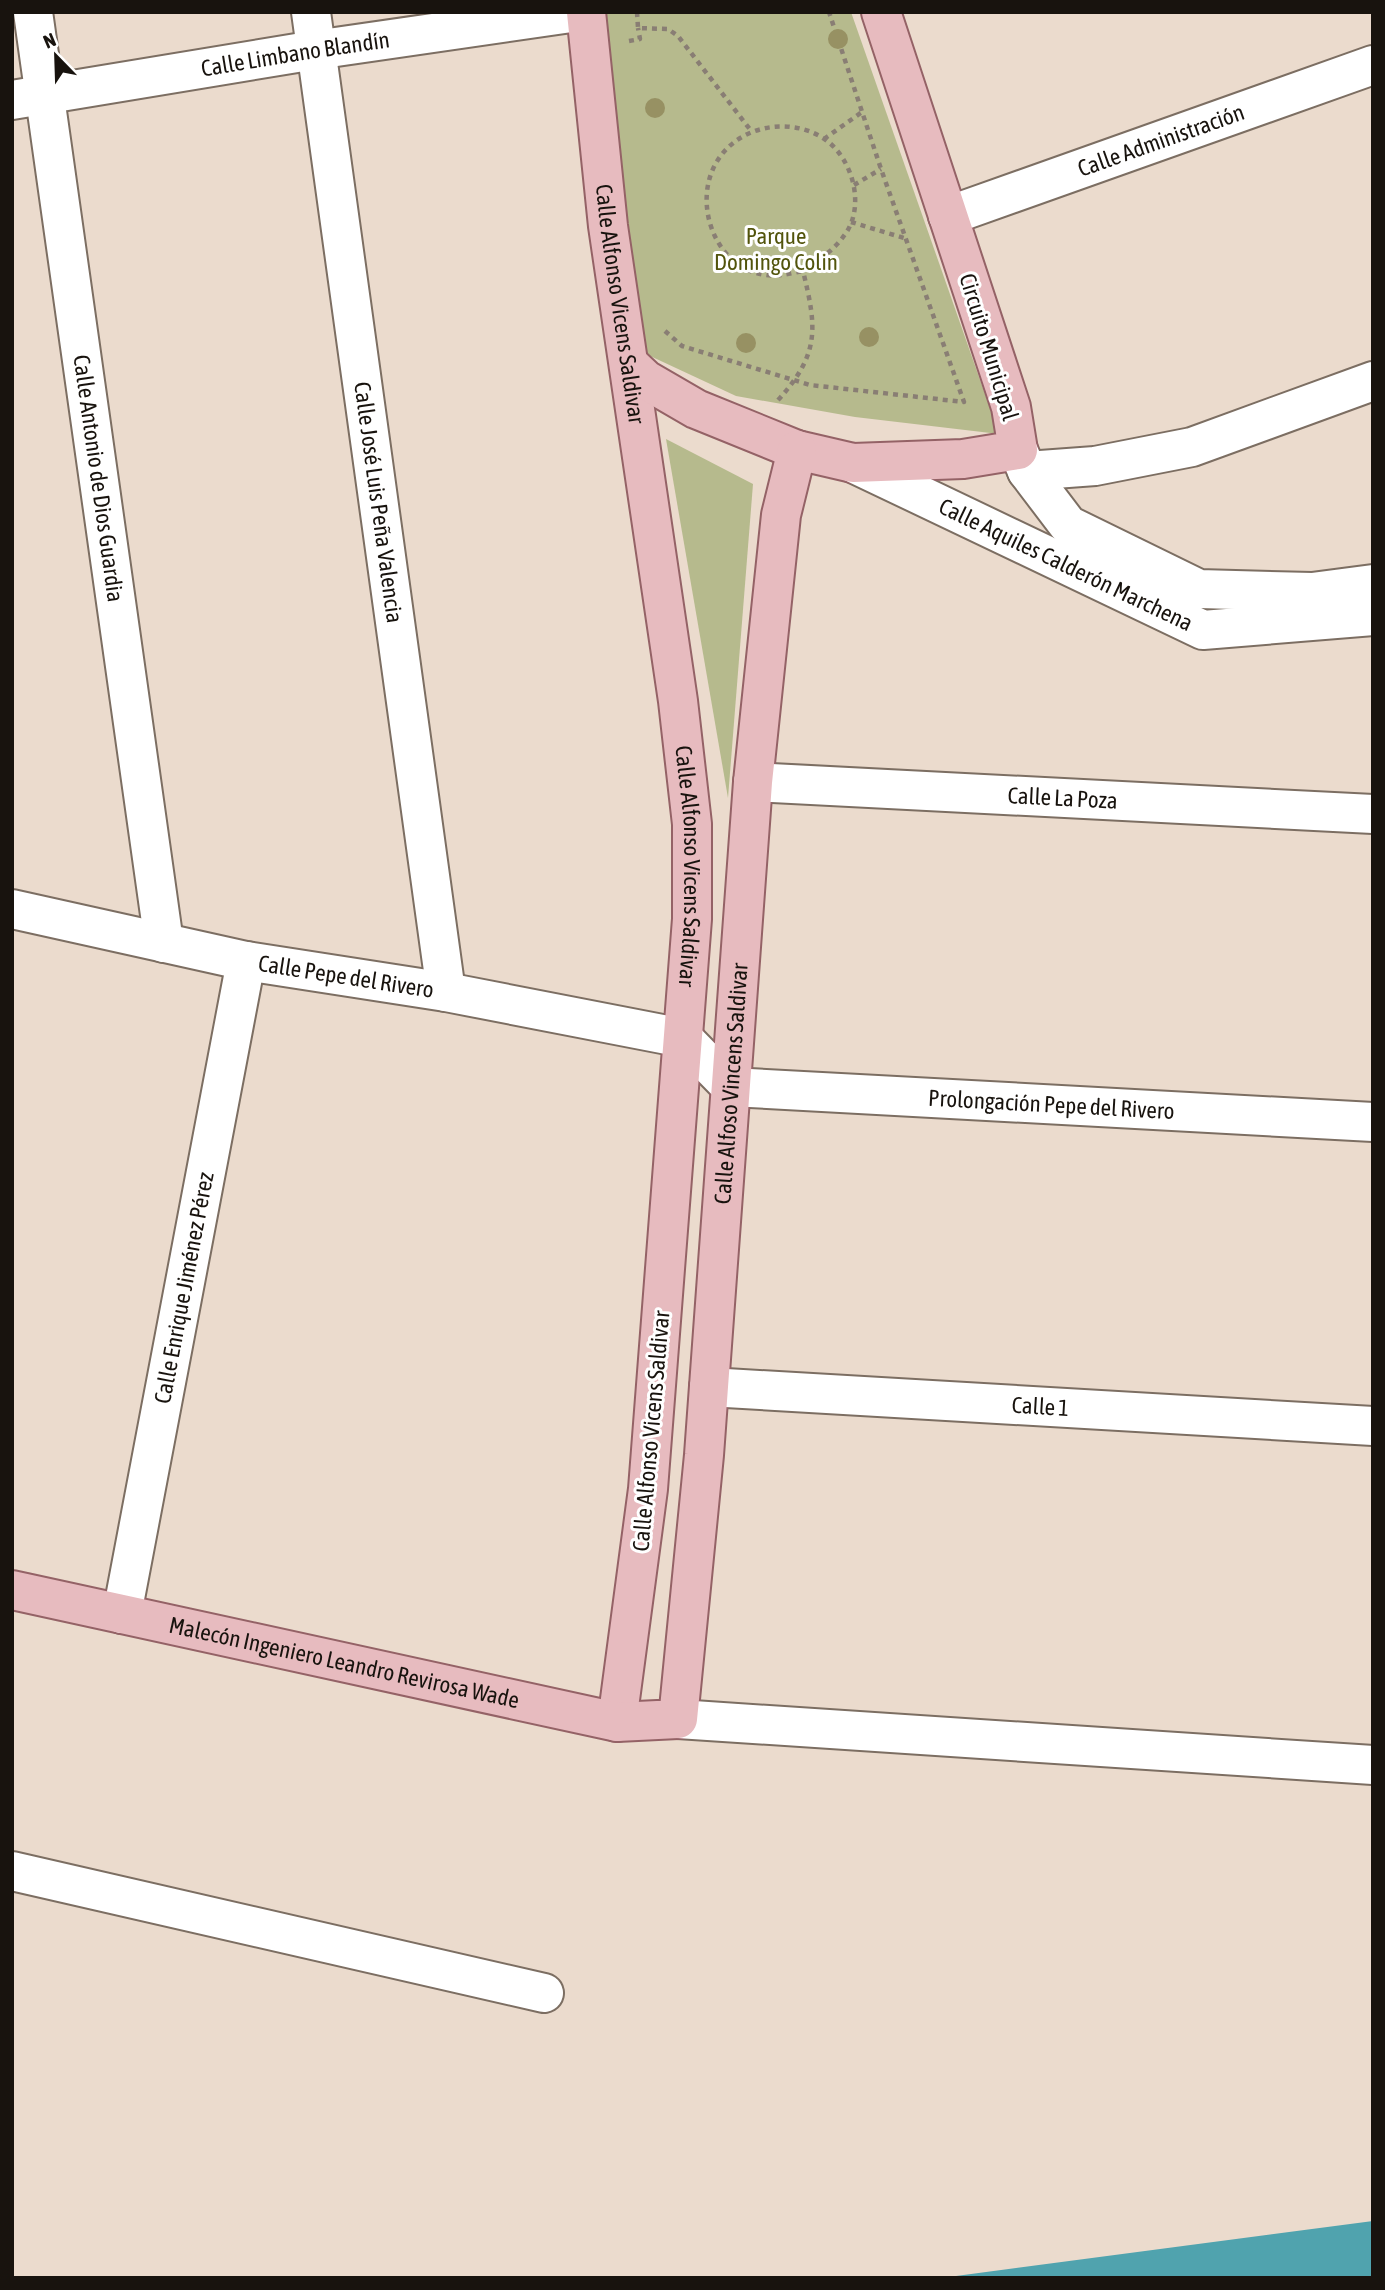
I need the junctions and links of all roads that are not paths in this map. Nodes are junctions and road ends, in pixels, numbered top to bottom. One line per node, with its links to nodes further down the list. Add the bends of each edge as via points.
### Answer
1 (33, 12): 8 (street, Calle Antonio de Dios Guardia)
2 (310, 12): 6 (street, Calle José Luis Peña Valencia)
3 (578, 12): 6 (street, Calle Limbano Blandín)
4 (586, 12): 10 (main road, Calle Alfonso Vicens Saldivar, via 608,226)
5 (881, 12): 9 (main road, Circuito Municipal)
6 (315, 50): 8 (street, Calle Limbano Blandín); 22 (street, Calle José Luis Peña Valencia)
7 (1373, 65): 9 (street, Calle Administración)
8 (28, 98): 20 (street, Calle Antonio de Dios Guardia)
9 (948, 216): 13 (main road, Circuito Municipal, via 1010,407)
10 (629, 364): 12 (main road, Circuito Municipal, via 646,380 696,409); 23 (main road, Calle Alfonso Vicens Saldivar, via 692,824 692,919)
11 (1373, 381): 13 (street, Circuito Municipal, via 1192,447 1095,466)
12 (797, 450): 14 (main road, Circuito Municipal); 17 (main road, Calle Alfoso Vincens Saldivar, via 781,515)
13 (1022, 461): 14 (main road, Circuito Municipal); 15 (street, Calle Aquiles Calderón Marchena, via 1068,525 1199,589 1312,592)
14 (853, 463): 16 (street, Calle Aquiles Calderón Marchena, via 1203,630)
15 (1373, 584)
16 (1373, 616)
17 (753, 782): 18 (street, Calle La Poza); 24 (main road, Calle Alfoso Vincens Saldivar)
18 (1373, 814)
19 (12, 909): 20 (street, Calle Pepe del Rivero)
20 (164, 943): 21 (street, Calle Pepe del Rivero)
21 (246, 961): 22 (street, Calle Pepe del Rivero); 29 (street, Calle Enrique Jiménez Pérez)
22 (446, 992): 23 (street, Calle Pepe del Rivero)
23 (683, 1038): 24 (street); 31 (main road, Calle Alfonso Vicens Saldivar, via 648,1489)
24 (731, 1087): 25 (street, Prolongación Pepe del Rivero); 26 (main road, Calle Alfoso Vincens Saldivar)
25 (1373, 1122)
26 (709, 1387): 27 (street, Calle 1); 30 (main road, Calle Alfoso Vincens Saldivar)
27 (1373, 1426)
28 (12, 1590): 29 (main road, Malecón Ingeniero Leandro Revirosa Wade)
29 (122, 1614): 31 (main road, Malecón Ingeniero Leandro Revirosa Wade)
30 (678, 1719): 31 (main road, Malecón Ingeniero Leandro Revirosa Wade); 32 (street)
31 (617, 1722)
32 (1373, 1765)
33 (12, 1871): 34 (street)
34 (544, 1993)

